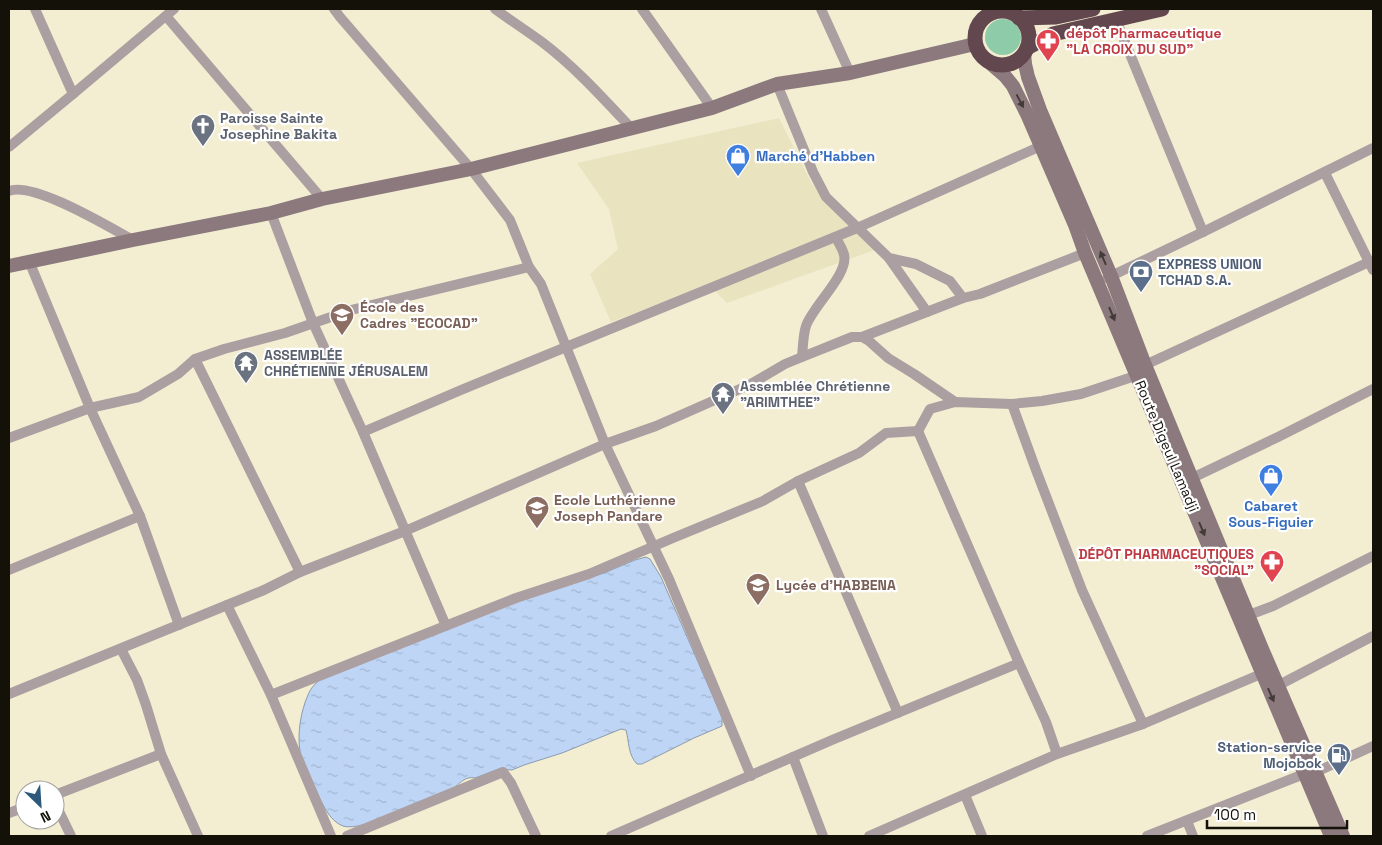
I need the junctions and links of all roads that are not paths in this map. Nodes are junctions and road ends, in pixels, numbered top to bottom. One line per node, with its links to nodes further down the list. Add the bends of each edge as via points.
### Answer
1 (35, 9): 18 (street)
2 (334, 9): 24 (street)
3 (495, 9): 20 (street, via 543,42 583,77)
4 (642, 9): 19 (street)
5 (821, 9): 16 (street)
6 (1093, 9): 11 (highway, via 1056,17)
7 (1162, 9): 12 (highway)
8 (999, 10): 10 (highway); 11 (highway)
9 (170, 12): 18 (street); 27 (street)
10 (982, 14): 13 (highway)
11 (1019, 18): 14 (highway, via 1028,32)
12 (1116, 20): 14 (highway, via 1053,34); 30 (street)
13 (975, 44): 15 (highway, via 978,52); 16 (main road)
14 (1025, 51): 15 (highway, via 1013,63); 39 (main road, one-way to 14, via 1028,78)
15 (990, 63): 21 (main road, Route Digeul Lamadji, one-way to 21, via 1013,86)
16 (850, 73): 17 (main road)
17 (778, 84): 19 (main road); 29 (street, via 826,197)
18 (73, 94): 22 (street)
19 (712, 108): 20 (main road)
20 (631, 128): 24 (main road)
21 (1041, 146): 29 (street); 33 (main road, Route Digeul Lamadji)
22 (9, 147)
23 (1373, 148): 25 (street)
24 (471, 169): 27 (main road); 38 (street, via 510,220)
25 (1325, 173): 30 (street); 37 (street)
26 (9, 191): 32 (street, via 26,189 47,196)
27 (322, 199): 28 (main road)
28 (271, 213): 32 (main road); 42 (street)
29 (857, 228): 31 (street); 34 (street)
30 (1203, 232): 39 (street)
31 (836, 237): 44 (street); 45 (street, via 845,255 844,266 806,326)
32 (133, 240): 35 (main road)
33 (1085, 253): 39 (main road, Route Digeul Lamadji); 40 (street)
34 (889, 258): 40 (street, via 916,264 950,281); 41 (street)
35 (30, 261): 36 (main road); 51 (street)
36 (9, 266)
37 (1371, 266): 47 (street)
38 (529, 267): 42 (street, via 351,310); 44 (street, via 541,284)
39 (1104, 279): 47 (main road, Route Digeul Lamadji)
40 (963, 298): 41 (street)
41 (927, 312): 43 (street)
42 (313, 323): 46 (street); 53 (street)
43 (862, 337): 45 (street, via 852,337); 49 (street)
44 (566, 348): 53 (street); 55 (street)
45 (802, 357): 55 (street, via 719,399)
46 (195, 359): 51 (street, via 178,374 139,397); 63 (street)
47 (1141, 370): 50 (street, via 1080,394); 56 (main road, Route Digeul Lamadji)
48 (1373, 389): 56 (street)
49 (955, 402): 50 (street); 52 (street, via 930,409)
50 (1012, 404): 76 (street, via 1082,590)
51 (90, 408): 54 (street); 58 (street)
52 (918, 431): 57 (street, via 886,433 859,453); 70 (street)
53 (363, 432): 59 (street)
54 (9, 438)
55 (604, 444): 59 (street); 60 (street)
56 (1187, 480): 65 (main road); 71 (main road, Route Digeul Lamadji, one-way to 71)
57 (798, 481): 60 (street, via 763,501); 75 (street)
58 (140, 516): 62 (street); 66 (street)
59 (405, 531): 63 (street); 67 (street)
60 (653, 547): 67 (street); 82 (street)
61 (1373, 556): 65 (street)
62 (9, 570)
63 (300, 572): 64 (street)
64 (227, 605): 66 (street); 74 (street)
65 (1249, 615): 72 (main road)
66 (179, 625): 69 (street)
67 (446, 626): 74 (street)
68 (1373, 636): 72 (street)
69 (121, 649): 73 (street); 78 (street, via 137,680)
70 (1019, 663): 75 (street); 79 (street)
71 (1261, 674): 76 (street); 81 (main road, Route Digeul Lamadji, one-way to 81, via 1296,751)
72 (1279, 685): 81 (main road)
73 (9, 694)
74 (271, 695): 89 (street)
75 (898, 713): 80 (street)
76 (1143, 724): 79 (street)
77 (1373, 746): 81 (street)
78 (160, 754): 83 (street); 88 (street)
79 (1057, 754): 84 (street)
80 (793, 757): 82 (street); 93 (street)
81 (1310, 773): 85 (street); 98 (main road, Route Digeul Lamadji); 99 (main road)
82 (751, 776): 92 (street)
83 (65, 791)
84 (965, 795): 94 (street); 95 (street)
85 (1187, 821): 96 (street); 97 (street)
86 (65, 824): 87 (street)
87 (71, 836)
88 (198, 836)
89 (332, 836)
90 (347, 836): 91 (street, via 503,772)
91 (536, 836)
92 (611, 836)
93 (823, 836)
94 (869, 836)
95 (982, 836)
96 (1147, 836)
97 (1193, 836)
98 (1331, 836)
99 (1343, 836)

